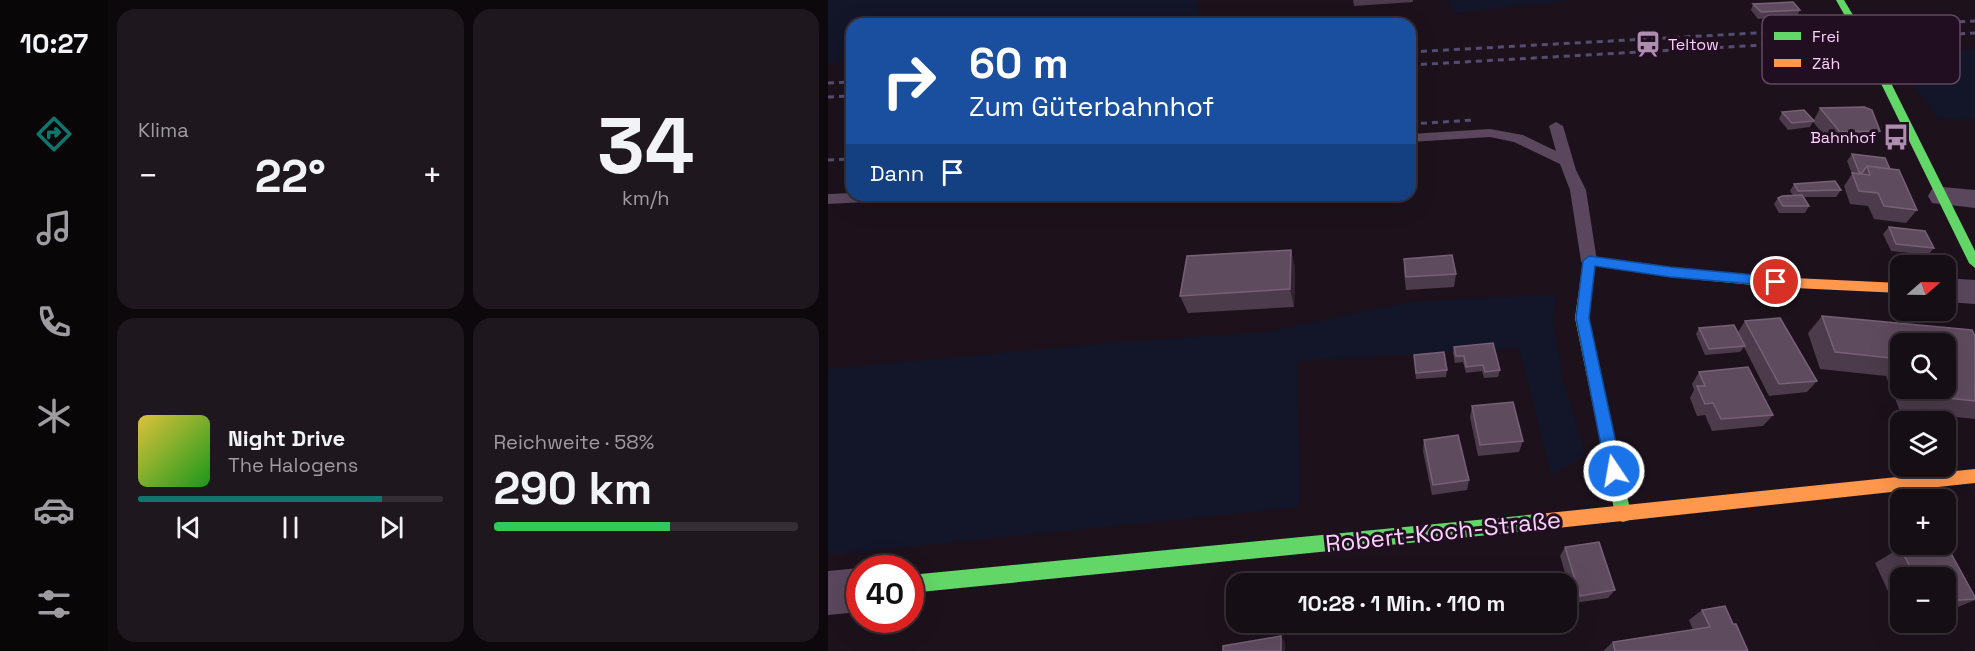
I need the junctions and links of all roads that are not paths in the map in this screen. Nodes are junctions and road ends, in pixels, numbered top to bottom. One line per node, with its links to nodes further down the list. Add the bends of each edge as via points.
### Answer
1 (1840, 0): 2 (street)
2 (1849, 15)
3 (1886, 84): 7 (street)
4 (1556, 126): 6 (lane)
5 (1416, 138): 6 (lane, via 1490,134 1518,138)
6 (1566, 161): 11 (lane, via 1578,190)
7 (1942, 196): 10 (street); 12 (street)
8 (846, 198): 9 (lane)
9 (828, 199)
10 (1975, 199)
11 (1589, 261): 13 (street, via 1755,280); 17 (street, via 1582,318)
12 (1975, 263)
13 (1890, 287)
14 (1956, 291): 15 (street)
15 (1975, 292)
16 (1975, 476): 17 (street, Robert-Koch-Straße)
17 (1623, 514): 18 (street, Robert-Koch-Straße)
18 (924, 584)
19 (846, 591): 20 (street)
20 (828, 593)

